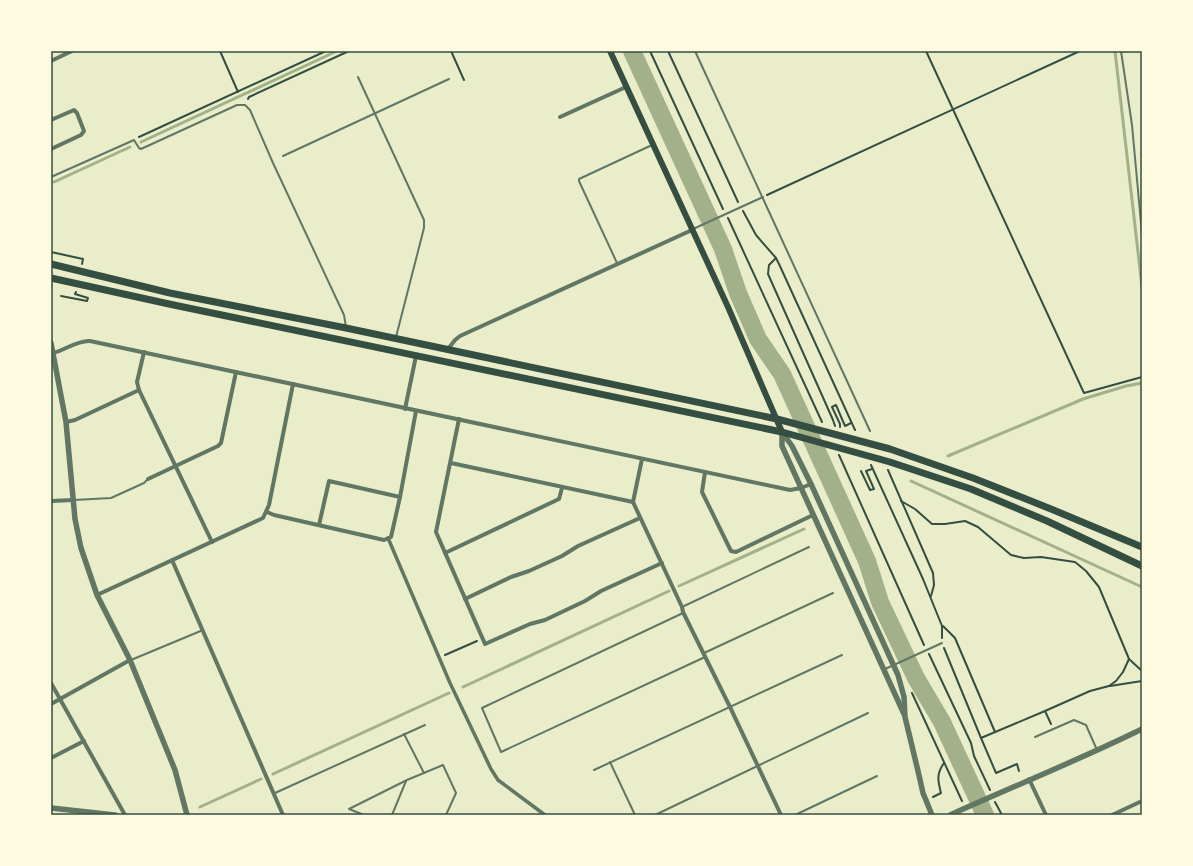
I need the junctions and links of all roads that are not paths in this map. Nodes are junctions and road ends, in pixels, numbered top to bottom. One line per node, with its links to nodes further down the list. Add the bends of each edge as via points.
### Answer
1 (72, 51): 5 (street)
2 (610, 51): 8 (main road)
3 (695, 51): 16 (lane)
4 (1121, 51): 18 (lane, via 1132,125)
5 (51, 61)
6 (358, 77): 9 (lane)
7 (449, 79): 9 (lane)
8 (626, 87): 10 (street); 12 (main road)
9 (375, 114): 14 (lane); 23 (lane, via 424,220)
10 (560, 117)
11 (51, 120): 13 (street, via 74,110 84,131 81,135)
12 (653, 145): 17 (main road); 20 (lane, via 579,179)
13 (51, 149)
14 (283, 156)
15 (51, 177): 22 (lane, via 134,140 141,150 237,105 245,105 250,110 344,315)
16 (763, 197): 17 (lane); 37 (lane)
17 (692, 230): 20 (street); 35 (main road)
18 (1142, 234)
19 (51, 264): 22 (highway, via 170,293)
20 (618, 264): 25 (street, via 460,336)
21 (51, 278): 28 (highway)
22 (346, 328): 23 (highway)
23 (395, 339): 25 (highway)
24 (51, 343): 27 (street)
25 (448, 350): 35 (highway)
26 (144, 352): 27 (street, via 86,341); 29 (street); 31 (street, via 137,382)
27 (53, 353): 36 (street)
28 (416, 356): 32 (street); 38 (highway)
29 (236, 372): 30 (street); 41 (street, via 220,443)
30 (293, 384): 32 (street); 51 (street)
31 (139, 390): 36 (street); 41 (street)
32 (405, 408): 33 (street)
33 (416, 410): 34 (street); 47 (street)
34 (460, 420): 39 (street); 40 (street)
35 (777, 420): 38 (main road); 58 (highway, via 890,449 973,478)
36 (66, 422): 48 (street)
37 (870, 431)
38 (782, 432): 44 (street); 46 (street, via 782,446); 62 (highway, via 890,462 971,489 1047,521)
39 (642, 459): 42 (street); 50 (street)
40 (451, 463): 45 (street); 59 (street, via 436,532)
41 (176, 465): 43 (street); 56 (street)
42 (706, 472): 46 (street, via 790,490); 52 (street, via 702,492 731,551 736,552)
43 (148, 479): 48 (lane, via 111,498)
44 (811, 484): 46 (street); 73 (street)
45 (562, 488): 50 (street); 59 (street, via 559,499)
46 (801, 488): 52 (street)
47 (400, 497): 54 (street, via 329,480); 55 (street, via 391,537)
48 (73, 500): 49 (street); 64 (street, via 74,519 81,548)
49 (51, 501)
50 (633, 502): 53 (street)
51 (267, 512): 54 (street); 56 (street, via 263,518)
52 (813, 515): 74 (street)
53 (640, 518): 61 (street); 65 (street, via 562,556)
54 (319, 525): 55 (street, via 384,540)
55 (388, 538): 106 (street, via 450,683 491,770 498,780)
56 (212, 542): 60 (street)
57 (809, 547): 66 (lane)
58 (1142, 548)
59 (445, 553): 65 (street)
60 (172, 560): 64 (street); 68 (street)
61 (662, 563): 65 (street, via 545,620 485,644); 66 (street)
62 (1142, 566)
63 (833, 593): 70 (lane)
64 (97, 595): 72 (street)
65 (465, 598)
66 (682, 607): 67 (street)
67 (683, 612): 70 (street); 70 (lane, via 482,708 502,752)
68 (203, 630): 72 (lane); 95 (street)
69 (942, 643): 73 (lane)
70 (704, 655): 78 (street)
71 (842, 655): 78 (lane)
72 (130, 660): 76 (street); 101 (street, via 175,770)
73 (894, 665): 74 (lane); 80 (street, via 904,697)
74 (884, 670): 80 (street)
75 (51, 683): 76 (street)
76 (60, 698): 77 (street); 85 (street)
77 (51, 704)
78 (730, 706): 88 (lane); 89 (street)
79 (868, 713): 89 (lane)
80 (906, 718): 111 (street, via 923,793)
81 (425, 724): 83 (lane)
82 (1142, 730): 86 (street)
83 (404, 734): 91 (lane); 95 (lane)
84 (1036, 737): 86 (lane, via 1074,720 1086,725)
85 (84, 742): 87 (street); 100 (street)
86 (1097, 751): 93 (street)
87 (51, 758)
88 (610, 762): 90 (lane); 107 (lane)
89 (758, 766): 108 (lane); 109 (street)
90 (594, 770)
91 (424, 773): 94 (lane); 105 (lane, via 442,765 456,793)
92 (877, 776): 110 (lane)
93 (1029, 779): 112 (street); 113 (street)
94 (407, 780): 103 (lane, via 349,809); 104 (lane)
95 (273, 794): 102 (street)
96 (1142, 801): 114 (street)
97 (51, 808): 98 (street)
98 (105, 814): 99 (street)
99 (115, 815)
100 (125, 815)
101 (187, 815)
102 (283, 815)
103 (364, 815)
104 (392, 815)
105 (446, 815)
106 (545, 815)
107 (635, 815)
108 (655, 815)
109 (781, 815)
110 (795, 815)
111 (932, 815)
112 (950, 815)
113 (1046, 815)
114 (1112, 815)

